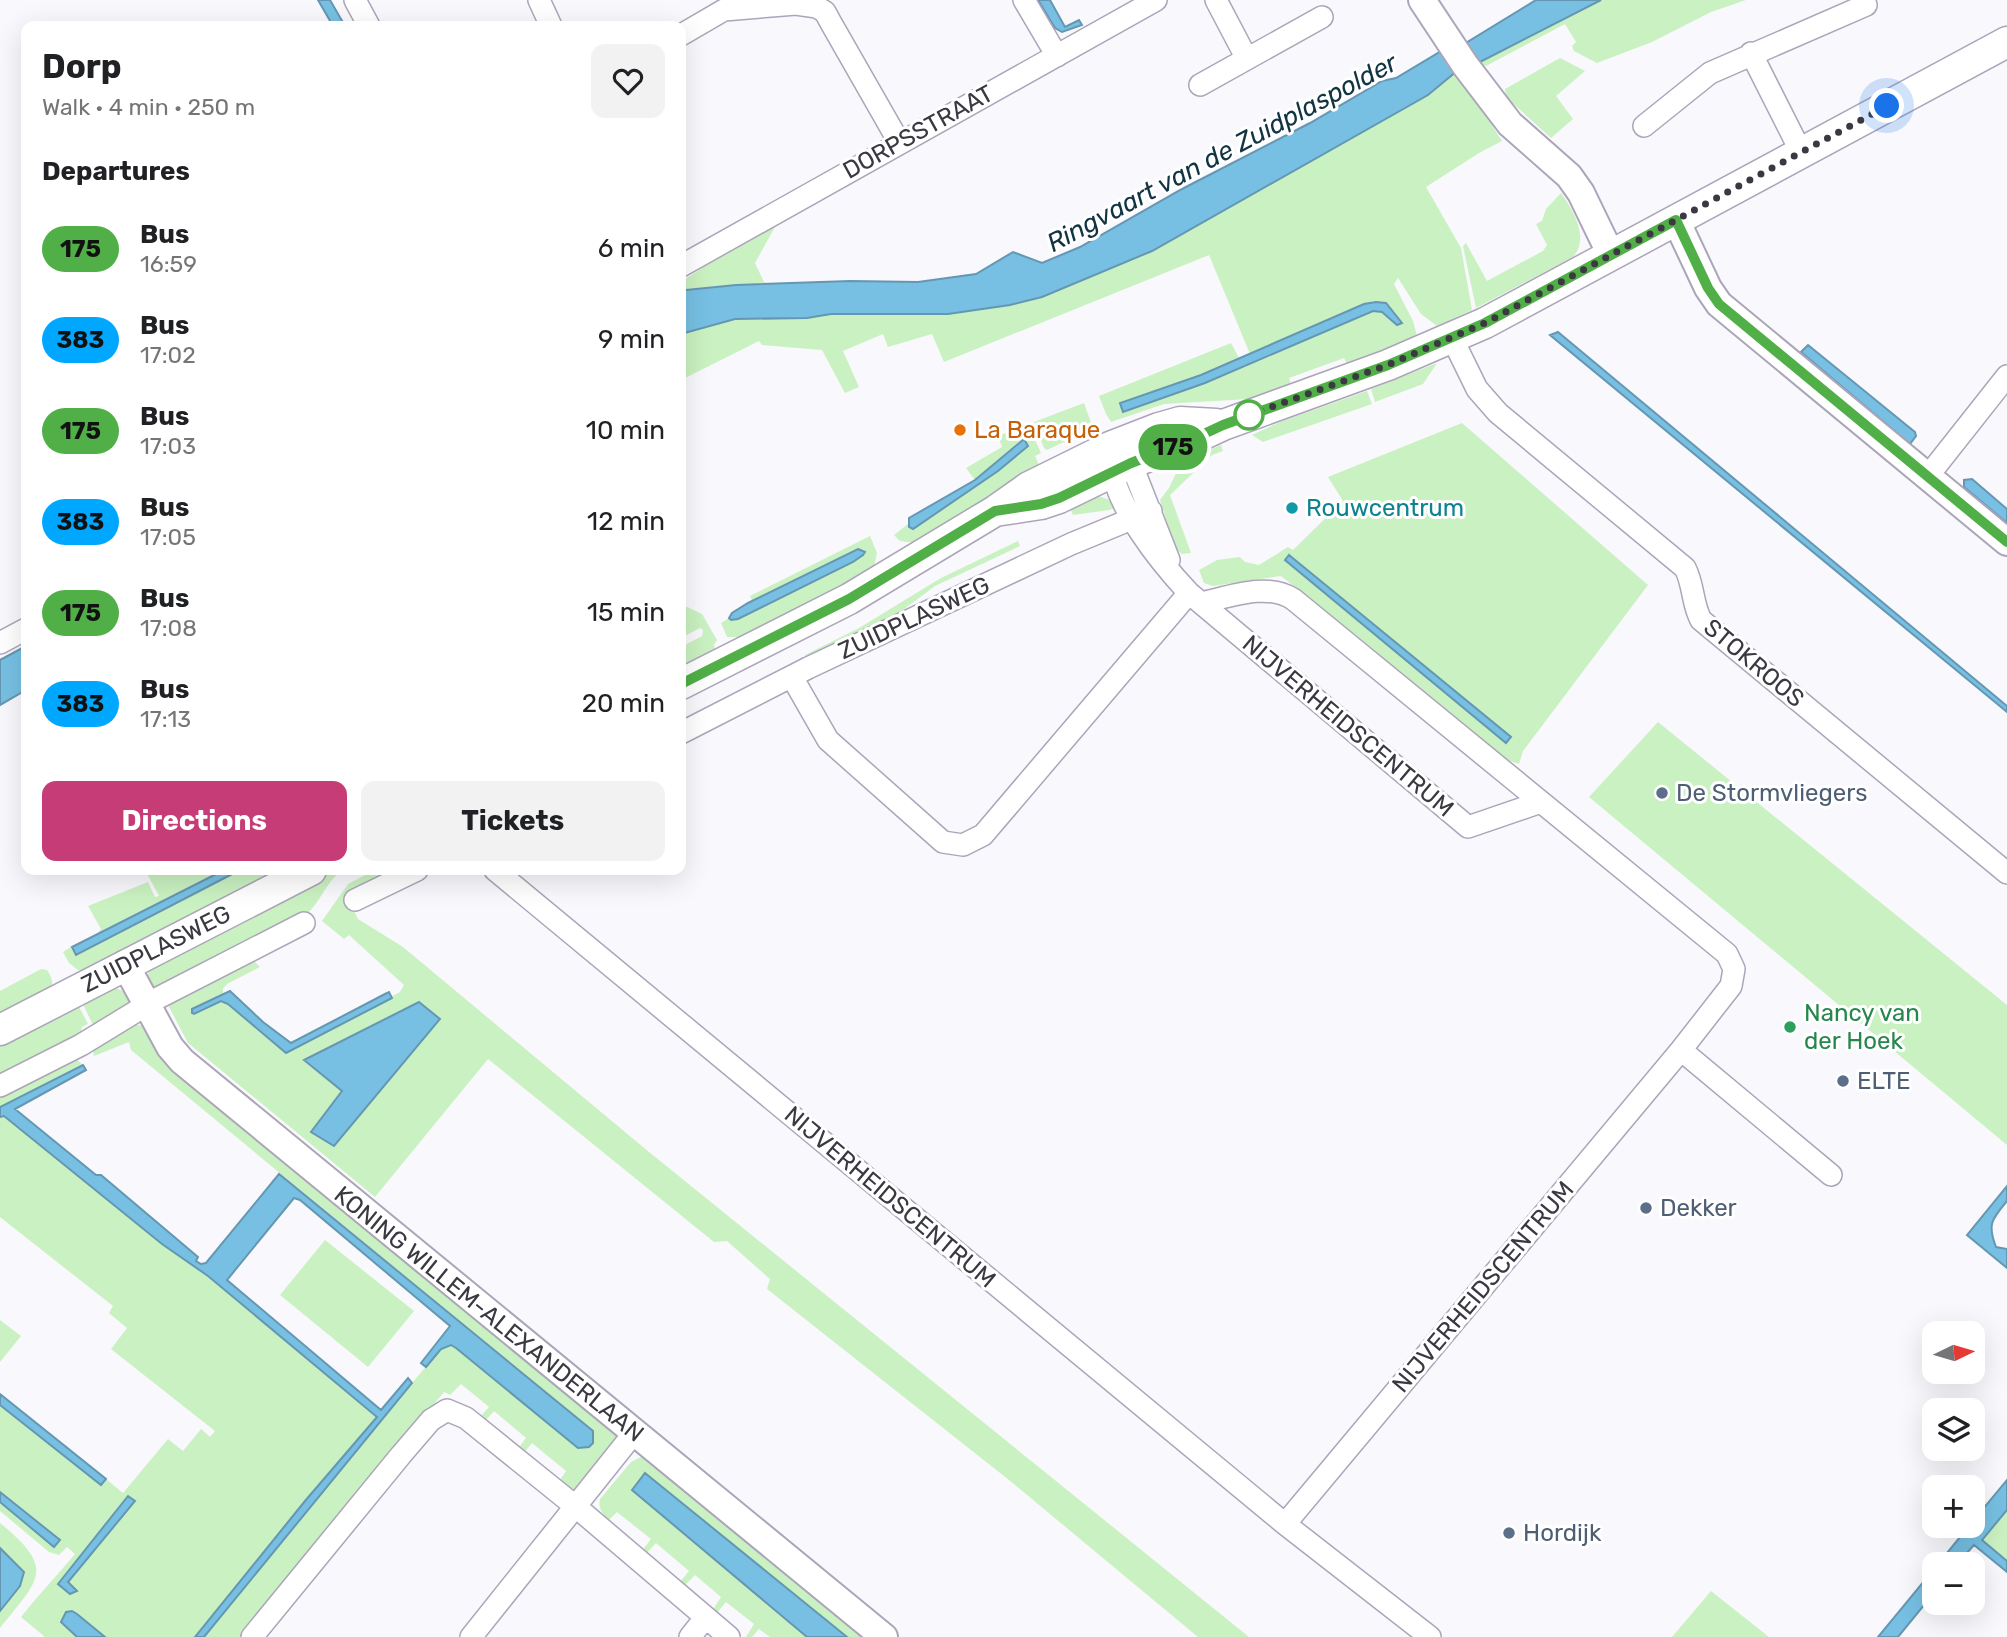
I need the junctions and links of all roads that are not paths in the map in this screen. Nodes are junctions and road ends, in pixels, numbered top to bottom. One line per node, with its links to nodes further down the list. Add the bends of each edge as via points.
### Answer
1 (355, 0): 10 (street)
2 (539, 0): 11 (street)
3 (1024, 0): 15 (street)
4 (1156, 0): 15 (street, DORPSSTRAAT)
5 (1216, 0): 16 (street)
6 (1422, 0): 22 (street, via 1510,124 1569,176)
7 (1866, 5): 14 (street)
8 (715, 7): 12 (street); 19 (street, via 796,4 825,12)
9 (1322, 17): 16 (street)
10 (366, 21)
11 (549, 21)
12 (686, 31)
13 (2007, 42): 20 (main road, ZUIDPLASWEG)
14 (1751, 54): 18 (street, via 1710,73); 20 (street)
15 (1057, 56): 19 (street, DORPSSTRAAT)
16 (1247, 59): 17 (street)
17 (1200, 85)
18 (1644, 126)
19 (899, 142): 23 (street, DORPSSTRAAT)
20 (1801, 152): 21 (main road, ZUIDPLASWEG)
21 (1676, 220): 22 (main road, ZUIDPLASWEG); 27 (street, via 1719,304)
22 (1611, 255): 24 (main road, ZUIDPLASWEG)
23 (686, 263)
24 (1452, 338): 26 (main road, ZUIDPLASWEG, via 1191,440); 37 (street, STOKROOS, via 1476,389 1497,413 1685,568 1697,612 1713,632)
25 (2007, 376): 27 (street)
26 (1118, 461): 28 (street, NIJVERHEIDSCENTRUM); 34 (main road, ZUIDPLASWEG, via 1041,504 995,511 849,599)
27 (1928, 477): 29 (street)
28 (1141, 515): 30 (street, NIJVERHEIDSCENTRUM, via 1156,556); 33 (street, ZUIDPLASWEG)
29 (2007, 542)
30 (1188, 591): 33 (street, via 983,835 963,845 943,842 828,740); 36 (street, NIJVERHEIDSCENTRUM, via 1282,591); 36 (street, NIJVERHEIDSCENTRUM, via 1468,827)
31 (21, 632): 32 (street)
32 (0, 643)
33 (792, 677): 35 (street, ZUIDPLASWEG)
34 (686, 681)
35 (686, 730)
36 (1541, 802): 46 (street, NIJVERHEIDSCENTRUM, via 1727,954 1734,969 1731,986)
37 (2007, 873)
38 (302, 875): 43 (main road, ZUIDPLASWEG)
39 (407, 875): 41 (street)
40 (501, 875): 51 (street, NIJVERHEIDSCENTRUM)
41 (355, 900)
42 (304, 923): 44 (street, ZUIDPLASWEG)
43 (125, 964): 44 (street, KONING WILLEM-ALEXANDERLAAN); 45 (main road, ZUIDPLASWEG)
44 (146, 1006): 47 (street, ZUIDPLASWEG); 49 (street, KONING WILLEM-ALEXANDERLAAN, via 182,1062)
45 (0, 1030)
46 (1681, 1050): 48 (street); 51 (street, NIJVERHEIDSCENTRUM)
47 (0, 1086)
48 (1831, 1175)
49 (634, 1433): 50 (street); 57 (street, KONING WILLEM-ALEXANDERLAAN)
50 (575, 1506): 52 (street); 53 (street, via 466,1418 447,1410 431,1420 401,1455); 54 (street)
51 (1285, 1524): 58 (street, NIJVERHEIDSCENTRUM)
52 (705, 1618): 55 (street); 56 (street)
53 (253, 1637)
54 (471, 1637)
55 (690, 1637)
56 (729, 1637)
57 (884, 1637)
58 (1430, 1637)

